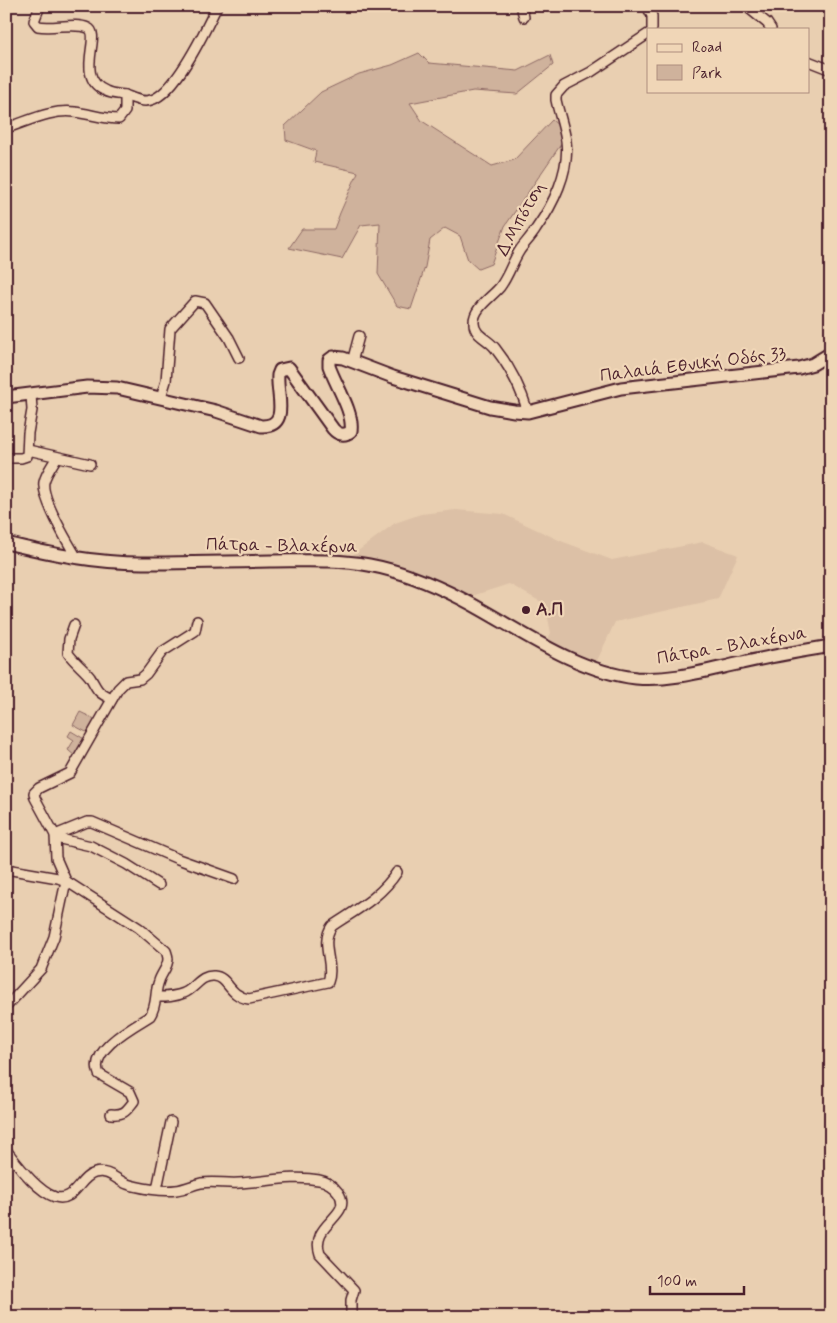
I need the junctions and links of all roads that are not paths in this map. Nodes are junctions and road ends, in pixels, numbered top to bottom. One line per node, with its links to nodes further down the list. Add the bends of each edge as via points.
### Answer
1 (40, 6): 12 (street, via 34,22 38,26 92,30 89,67 92,79 101,89)
2 (218, 6): 12 (street, via 173,83 150,101 139,101)
3 (522, 6): 6 (street)
4 (746, 6): 8 (street)
5 (650, 7): 7 (street)
6 (524, 18)
7 (652, 28)
8 (770, 28)
9 (647, 35): 21 (street, Δ.Μπότση, via 559,91 556,100 567,150 562,178 544,217 506,279 480,307 474,320 478,333 497,350 516,381)
10 (810, 62): 11 (street)
11 (831, 70)
12 (125, 95): 13 (street, via 125,111 118,119 61,112)
13 (6, 128)
14 (359, 336): 17 (street)
15 (831, 354): 21 (main road, Παλαιά Εθνική Οδός 33, via 799,368 621,388)
16 (239, 358): 20 (street, via 204,303 195,301 170,329 166,381)
17 (352, 362): 20 (main road, Παλαιά Εθνική Οδός 33, via 337,357 329,360 352,427 348,434 343,435 336,432 290,368 280,370 278,375 280,416 276,423 268,426); 21 (main road, Παλαιά Εθνική Οδός 33, via 490,407)
18 (31, 394): 19 (main road, Παλαιά Εθνική Οδός 33); 20 (main road, Παλαιά Εθνική Οδός 33, via 97,386); 22 (street)
19 (6, 397)
20 (161, 397)
21 (528, 412)
22 (28, 450): 23 (street); 24 (street, via 27,456)
23 (57, 457): 25 (street); 27 (street, via 44,482 45,492)
24 (6, 458)
25 (90, 464)
26 (6, 543): 27 (main road, Πάτρα - Βλαχέρνα)
27 (77, 558): 30 (main road, Πάτρα - Βλαχέρνα, via 140,563 311,560 368,565 438,587 540,643 584,663 636,678 678,676)
28 (197, 621): 31 (street, via 195,631 162,652 146,674 126,682)
29 (74, 625): 31 (street, via 68,653 89,676 96,690)
30 (831, 646)
31 (112, 699): 32 (street, via 70,773 34,793)
32 (55, 836): 35 (street, via 92,822); 36 (street, via 56,858); 37 (street, via 91,846)
33 (6, 869): 36 (street)
34 (397, 872): 38 (street, via 377,896 329,930 326,941 328,982 249,998 238,996 222,978 212,975 202,978 186,993)
35 (234, 879)
36 (66, 881): 38 (street, via 164,947 168,962 158,981); 39 (street, via 54,937 40,969)
37 (159, 885)
38 (157, 997): 40 (street, via 150,1016 112,1042 104,1050 97,1066 99,1074 130,1092 134,1101 126,1112)
39 (6, 1007)
40 (111, 1114)
41 (171, 1122): 43 (street)
42 (6, 1150): 43 (street, via 34,1182 55,1197 71,1195 96,1172 139,1188)
43 (158, 1189): 44 (street, via 176,1190 202,1183 293,1179 320,1180 335,1188 342,1206 322,1229 317,1247 354,1290)
44 (351, 1317)

